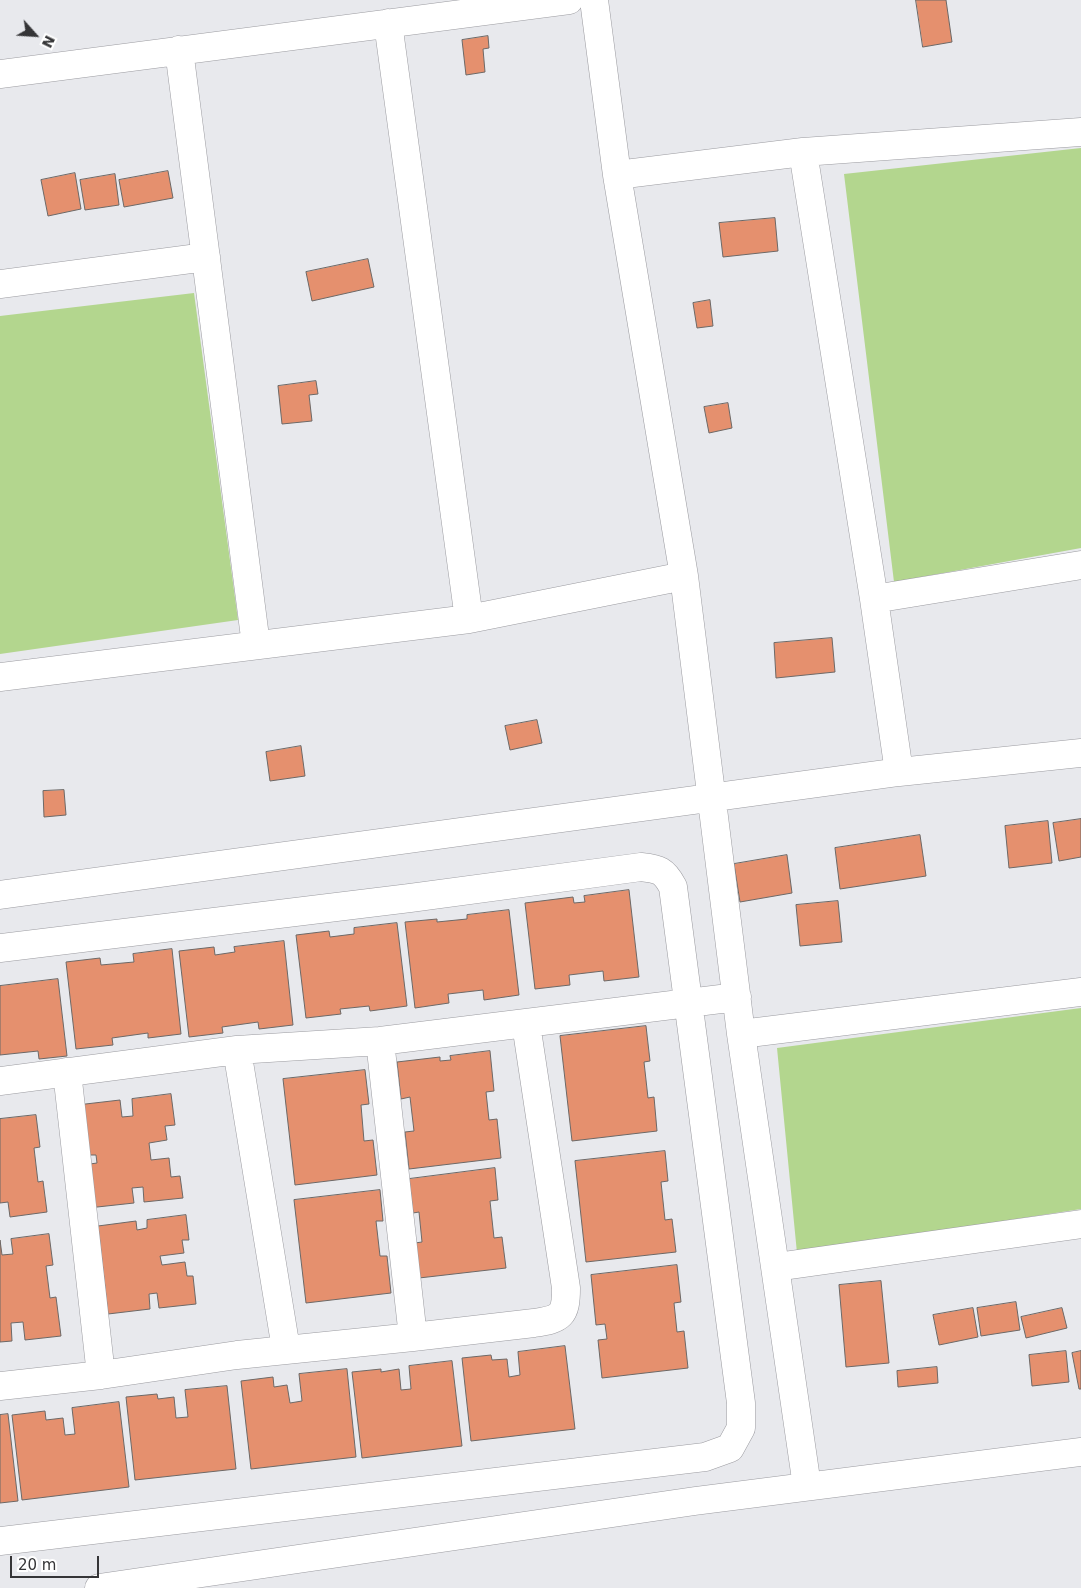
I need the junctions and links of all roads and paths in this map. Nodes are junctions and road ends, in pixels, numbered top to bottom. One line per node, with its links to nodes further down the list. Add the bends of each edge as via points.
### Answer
1 (569, 0): 3 (street)
2 (594, 0): 8 (street)
3 (388, 23): 4 (street); 14 (street)
4 (179, 50): 5 (street); 9 (street)
5 (0, 74)
6 (1081, 132): 7 (street)
7 (803, 152): 8 (street); 13 (street)
8 (617, 176): 12 (street)
9 (206, 257): 10 (street); 15 (street)
10 (0, 284)
11 (1081, 565): 13 (street)
12 (684, 576): 14 (street); 19 (street)
13 (874, 599): 18 (street)
14 (469, 619): 15 (street)
15 (256, 645): 16 (street)
16 (0, 677)
17 (1081, 753): 18 (street)
18 (898, 772): 19 (street)
19 (712, 798): 20 (street); 23 (street)
20 (0, 894)
21 (0, 948): 24 (street, via 641,867 658,869 673,887)
22 (1081, 992): 26 (street)
23 (737, 997): 24 (street); 26 (street)
24 (687, 1004): 25 (street); 39 (street, via 741,1403 741,1428 730,1448 705,1457)
25 (526, 1024): 27 (street); 33 (street, via 565,1278 566,1304 561,1315 550,1320)
26 (741, 1034): 32 (street)
27 (380, 1041): 28 (street); 33 (street)
28 (237, 1050): 29 (street); 34 (street)
29 (67, 1072): 30 (street); 35 (street)
30 (0, 1081)
31 (1081, 1224): 32 (street)
32 (776, 1267): 38 (street)
33 (413, 1337): 34 (street)
34 (286, 1350): 35 (street)
35 (100, 1375): 36 (street)
36 (0, 1386)
37 (1081, 1452): 38 (street)
38 (807, 1486): 40 (street)
39 (0, 1541)
40 (99, 1588)

